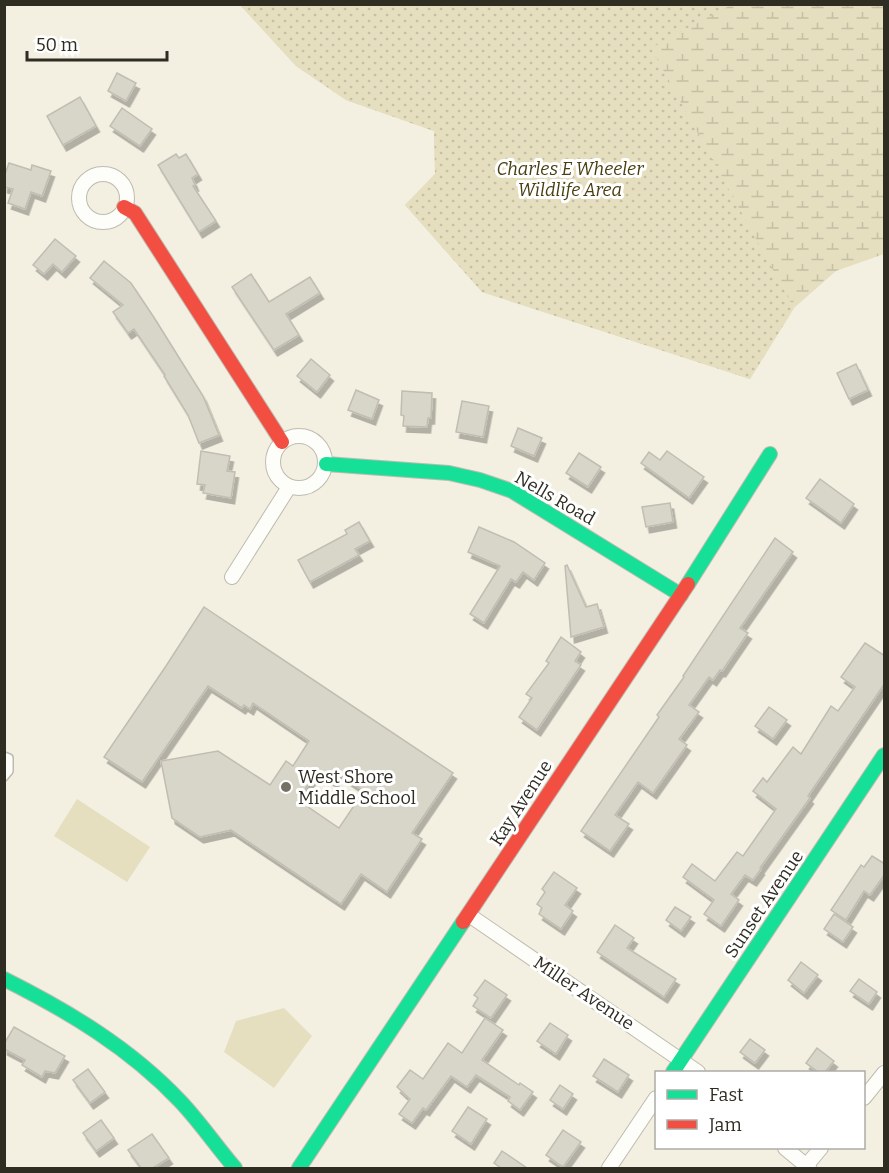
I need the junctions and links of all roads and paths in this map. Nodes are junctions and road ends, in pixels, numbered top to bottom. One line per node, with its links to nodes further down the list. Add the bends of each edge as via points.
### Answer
1 (124, 207): 2 (street, via 135,213)
2 (282, 442): 4 (street, via 307,437 315,441); 5 (street, via 273,466 281,482)
3 (770, 454): 7 (street, Kay Avenue)
4 (326, 464): 5 (street, via 324,473 313,485); 7 (street, Nells Road, via 449,473 512,491)
5 (289, 487): 6 (street)
6 (232, 577)
7 (681, 595): 11 (street, Kay Avenue)
8 (885, 755): 13 (street, Sunset Avenue)
9 (4, 756): 10 (lane, via 9,758 9,771)
10 (4, 777)
11 (469, 915): 13 (street, Miller Avenue); 23 (street, Kay Avenue)
12 (4, 980): 22 (street, via 72,1014 138,1062 180,1102)
13 (682, 1060): 14 (street, Sunset Avenue); 15 (street, Miller Avenue)
14 (674, 1071)
15 (697, 1071)
16 (885, 1073): 17 (street)
17 (865, 1097)
18 (655, 1101): 24 (street)
19 (786, 1149): 21 (street)
20 (820, 1149): 21 (street)
21 (807, 1167)
22 (234, 1168)
23 (299, 1168)
24 (609, 1168)

